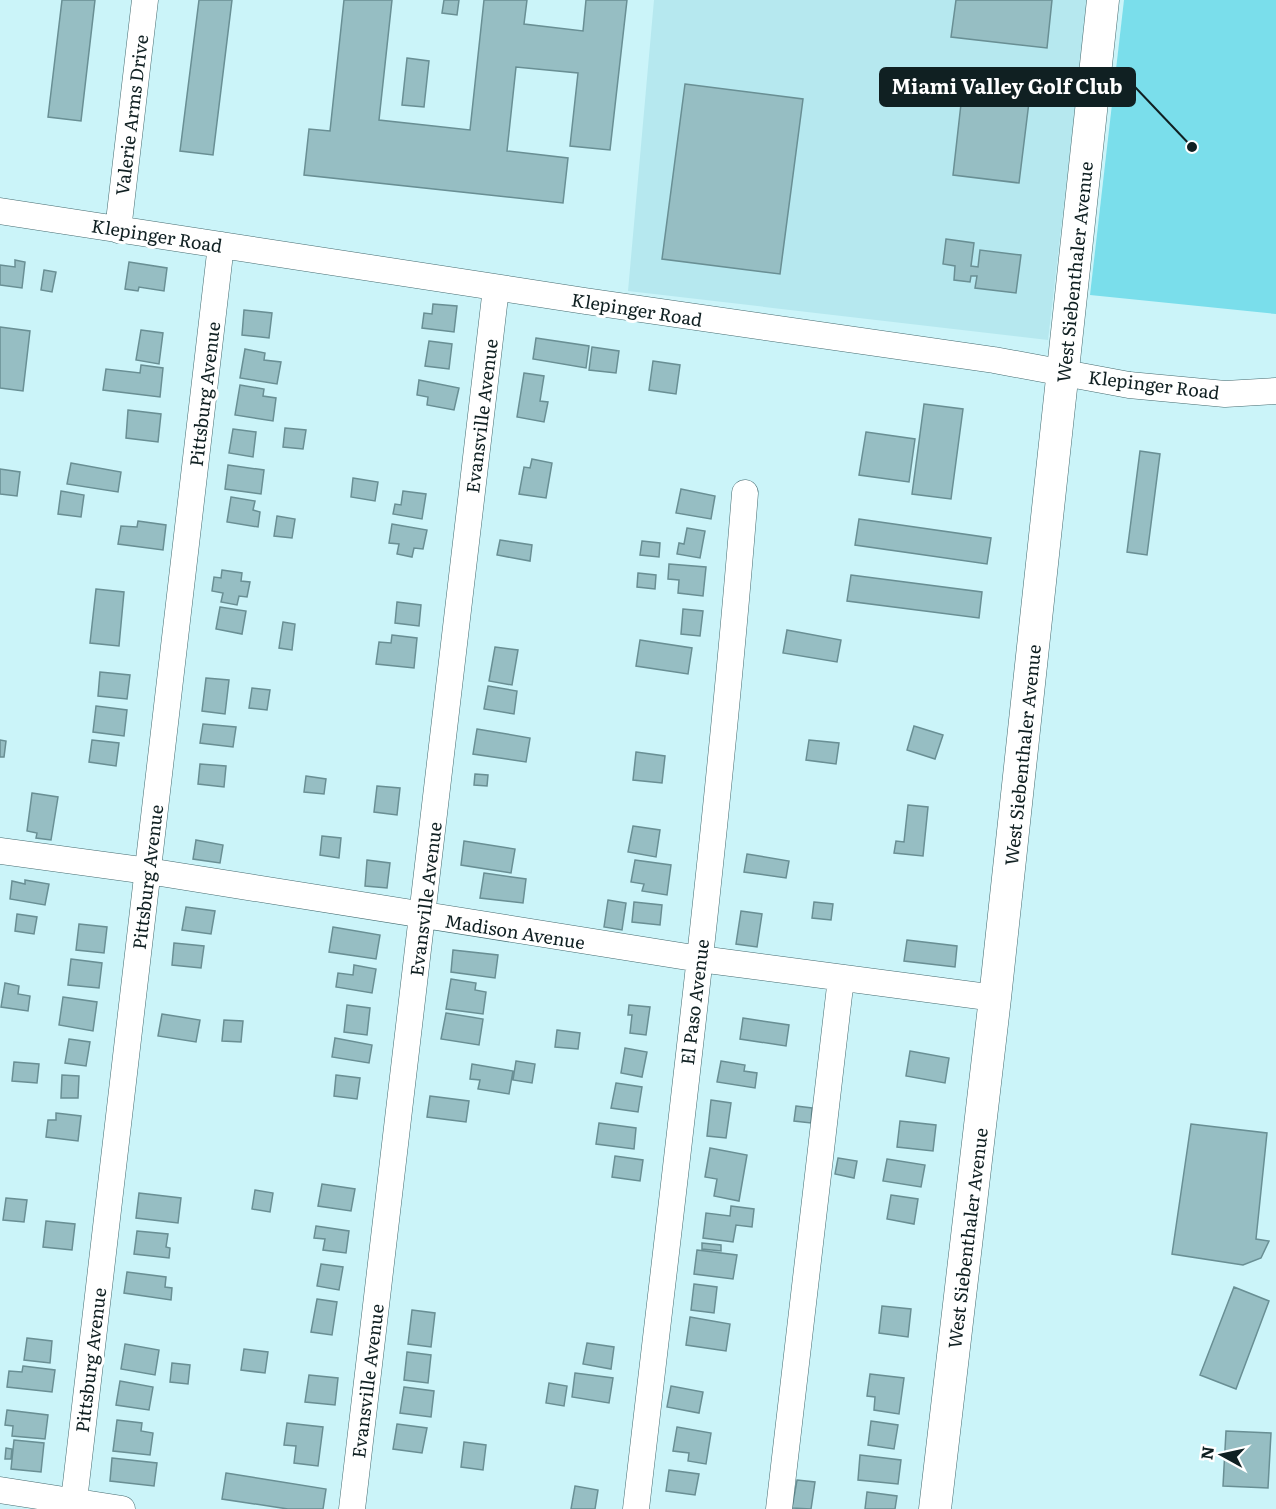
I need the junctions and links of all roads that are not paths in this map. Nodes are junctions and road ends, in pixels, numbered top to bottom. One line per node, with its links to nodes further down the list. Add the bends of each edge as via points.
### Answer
1 (145, 0): 4 (street, Valerie Arms Drive)
2 (1103, 0): 7 (main road, West Siebenthaler Avenue)
3 (0, 211): 4 (street, Klepinger Road)
4 (118, 230): 5 (street, Klepinger Road)
5 (221, 245): 6 (street, Klepinger Road); 11 (street, Pittsburg Avenue)
6 (496, 288): 7 (street, Klepinger Road); 12 (street, Evansville Avenue)
7 (1065, 372): 8 (street, Klepinger Road, via 1192,392); 15 (main road, West Siebenthaler Avenue)
8 (1276, 391)
9 (746, 493): 13 (street, El Paso Avenue)
10 (0, 851): 11 (street, Madison Avenue)
11 (148, 871): 12 (street, Madison Avenue); 17 (street, Pittsburg Avenue)
12 (423, 916): 13 (street, Madison Avenue); 19 (street, Evansville Avenue)
13 (700, 959): 14 (street, Madison Avenue); 20 (street, El Paso Avenue)
14 (841, 978): 15 (street, Madison Avenue); 21 (street)
15 (995, 998): 22 (main road, West Siebenthaler Avenue)
16 (0, 1490): 17 (street)
17 (73, 1505): 18 (street)
18 (122, 1509)
19 (352, 1509)
20 (636, 1509)
21 (779, 1509)
22 (935, 1509)

